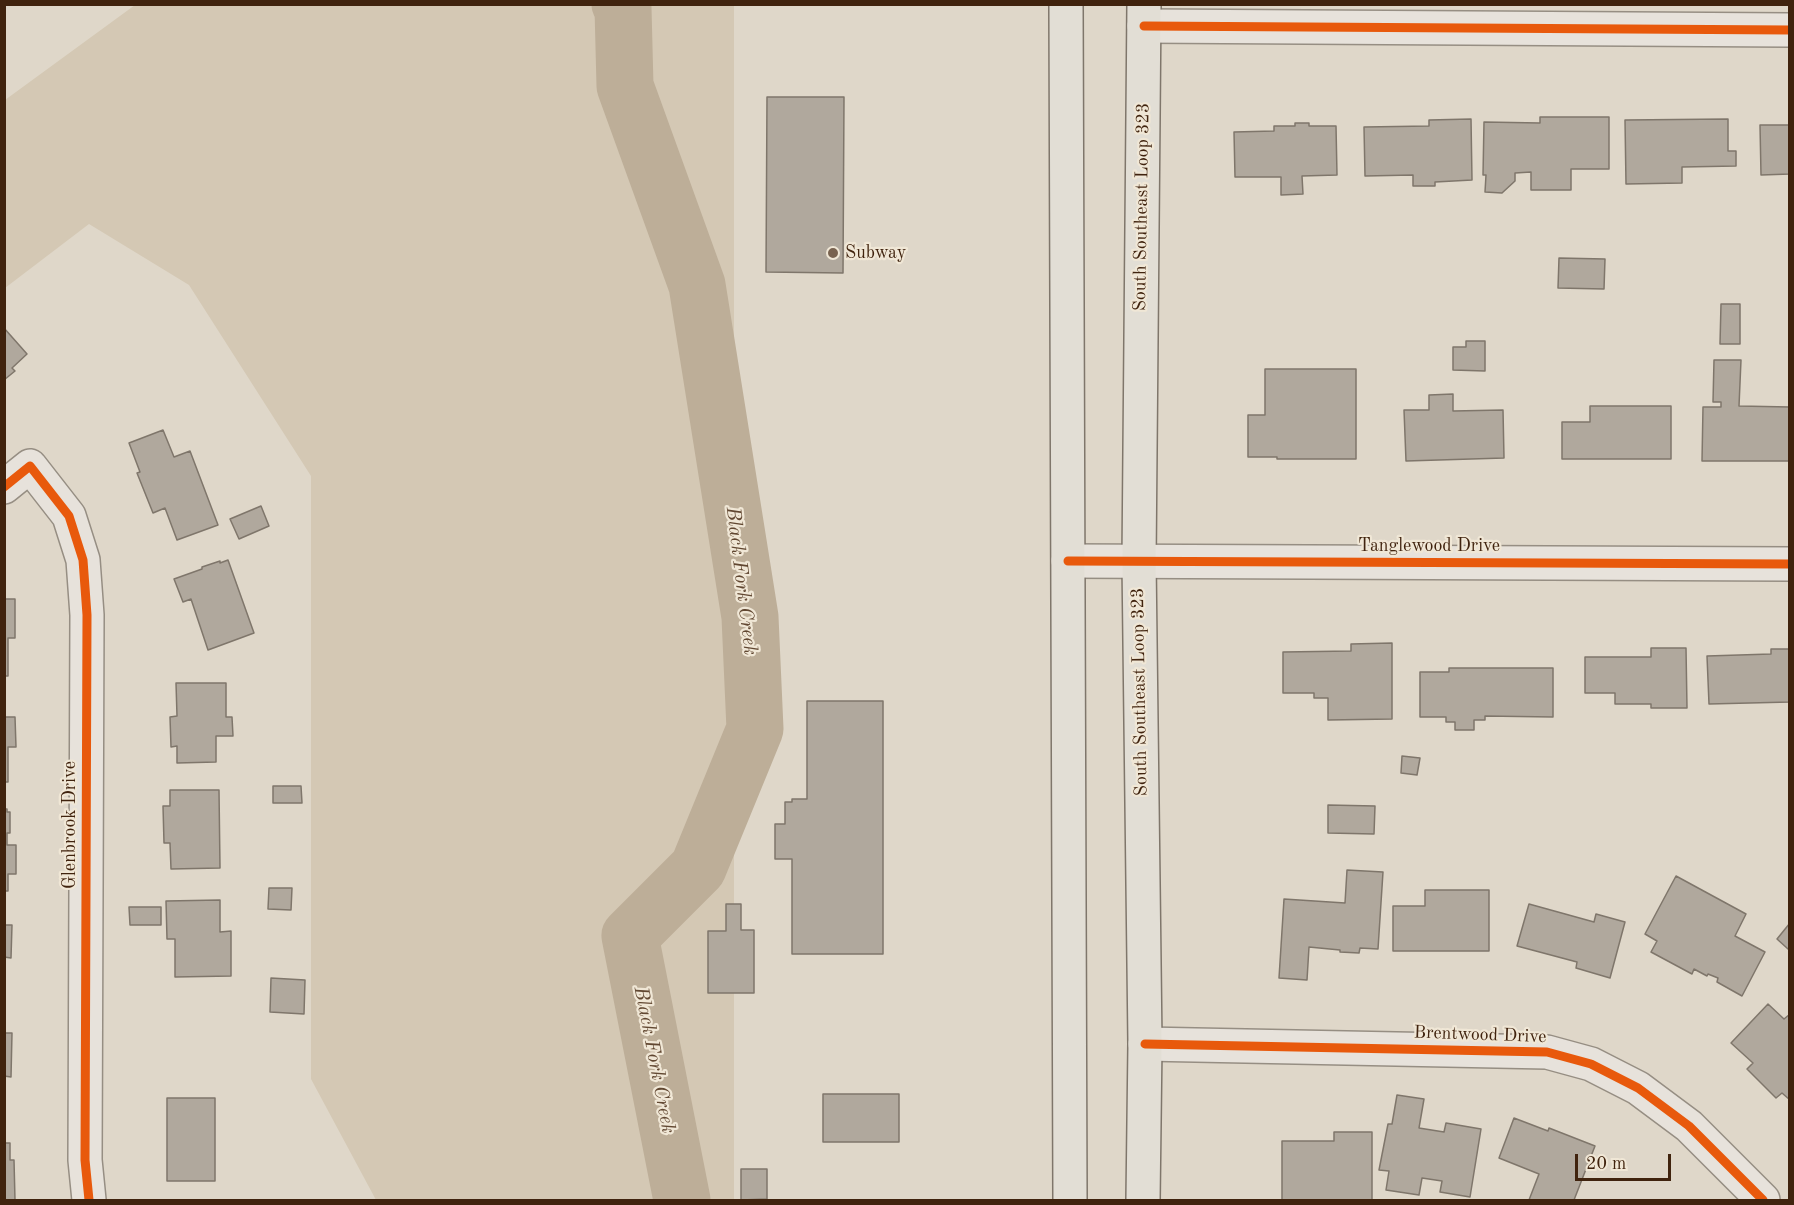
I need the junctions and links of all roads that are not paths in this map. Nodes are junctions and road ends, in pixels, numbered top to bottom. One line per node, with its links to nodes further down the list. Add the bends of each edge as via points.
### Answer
1 (1066, 4): 5 (highway)
2 (1144, 15): 3 (street); 6 (highway, South Southeast Loop 323)
3 (1790, 30)
4 (4, 487): 9 (street, Glenbrook Drive, via 30,466 69,516 83,560 87,615 85,1160)
5 (1068, 561): 6 (street, Tanglewood Drive); 10 (highway)
6 (1139, 561): 7 (street, Tanglewood Drive); 8 (highway, South Southeast Loop 323)
7 (1790, 564)
8 (1145, 1044): 11 (highway, South Southeast Loop 323); 12 (street, Brentwood Drive, via 1547,1052 1591,1064 1638,1088 1689,1126)
9 (89, 1200)
10 (1070, 1200)
11 (1143, 1200)
12 (1763, 1200)

